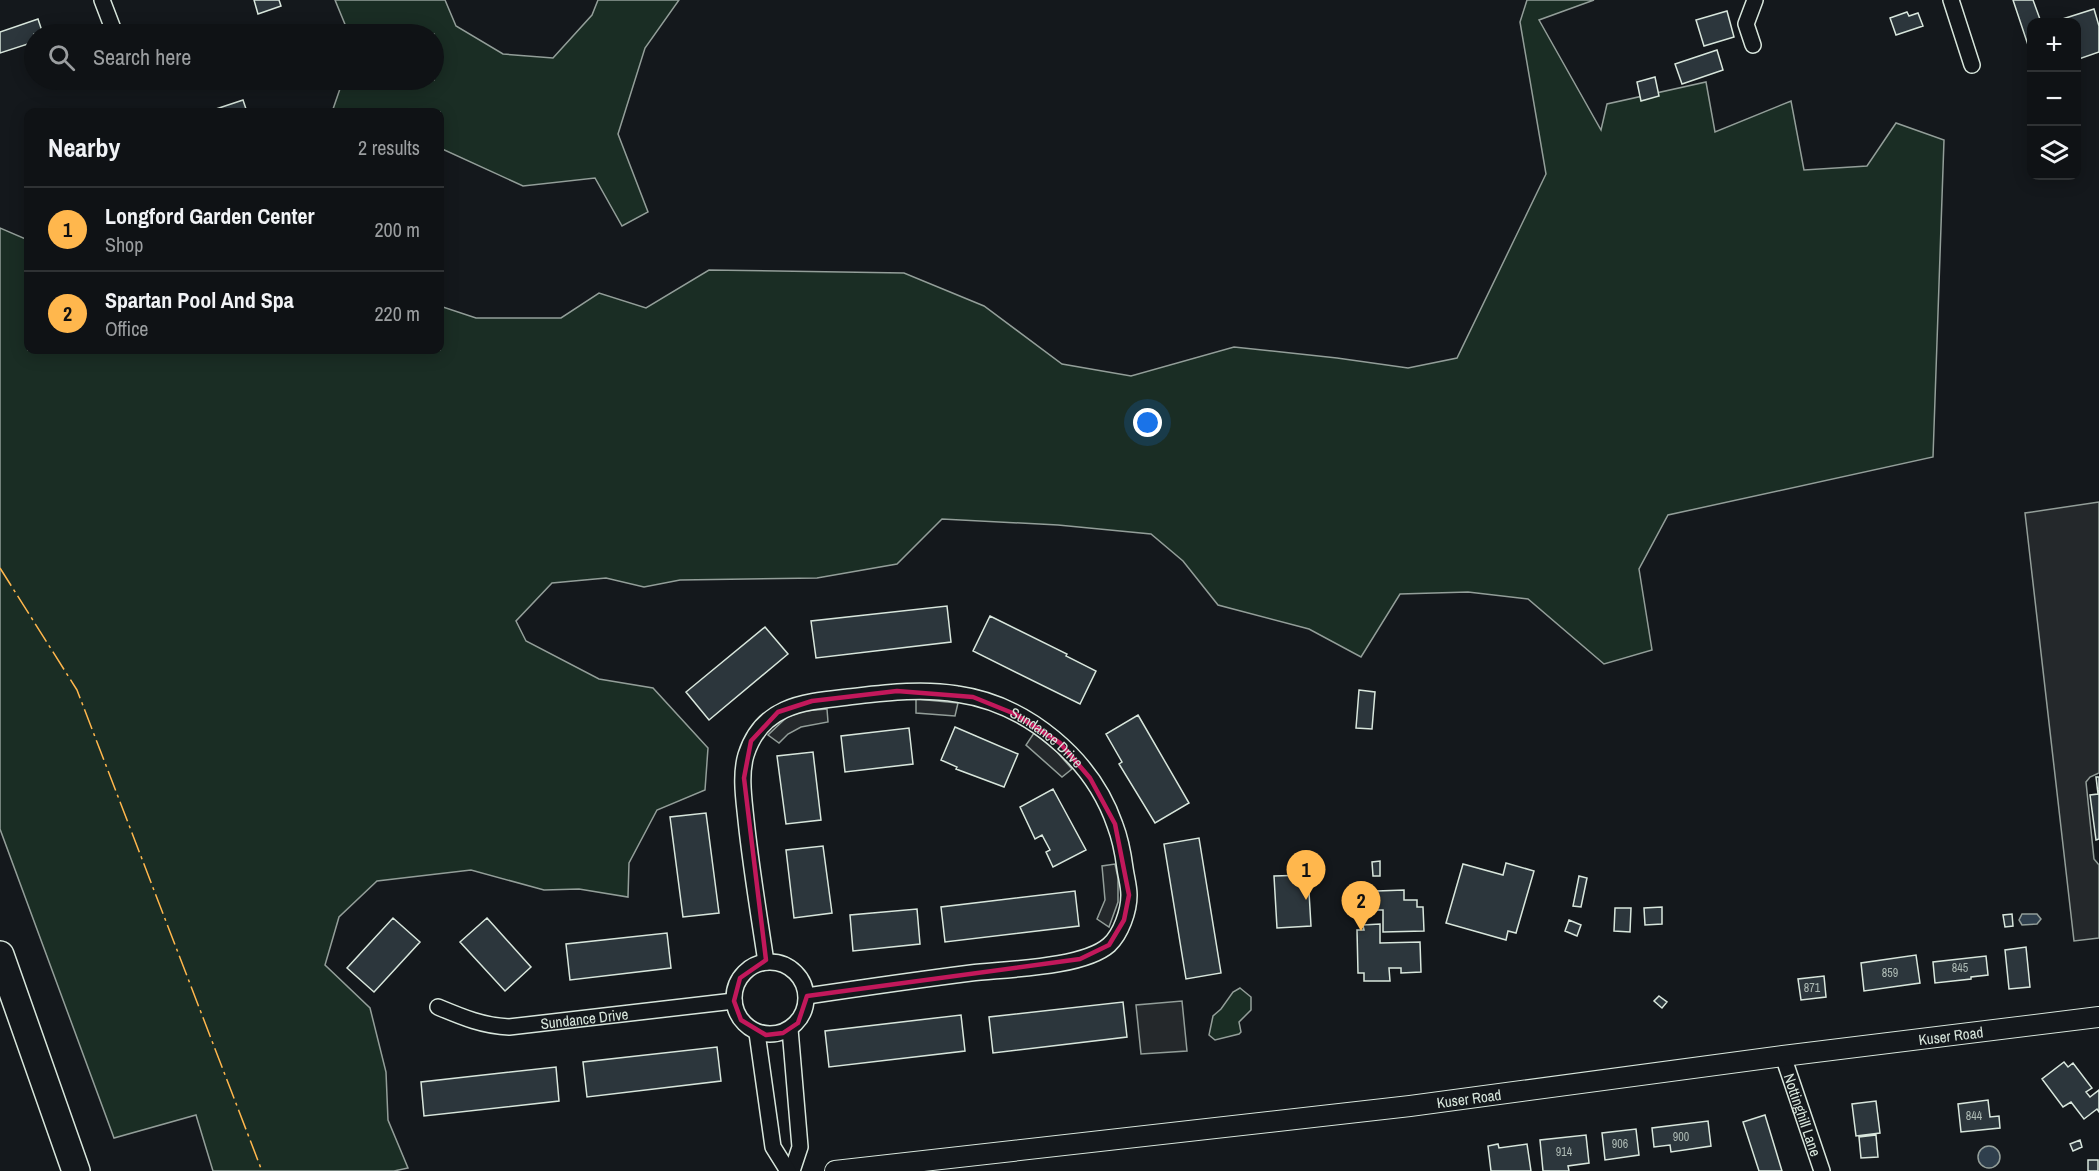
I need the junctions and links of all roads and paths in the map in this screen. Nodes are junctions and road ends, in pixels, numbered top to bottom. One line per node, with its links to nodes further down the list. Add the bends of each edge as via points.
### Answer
1 (102, 0): 4 (street)
2 (1755, 0): 5 (street, via 1746,24)
3 (1951, 0): 6 (street)
4 (111, 24)
5 (1753, 45)
6 (1972, 65)
7 (0, 955): 16 (highway)
8 (766, 962): 9 (street, via 794,970); 9 (street, Sundance Drive, via 751,863 744,778 751,741 766,720 812,701 897,691 944,692 973,697 1016,714 1060,743 1101,795 1121,846 1129,895 1124,920 1109,945 1059,964); 10 (street, via 745,972 736,985)
9 (807, 996): 13 (street, via 803,1015)
10 (734, 1000): 11 (street, Sundance Drive, via 509,1027 479,1023); 14 (street, via 741,1020)
11 (438, 1007)
12 (2099, 1017): 15 (street, Kuser Road)
13 (790, 1029): 14 (street, via 774,1035); 17 (street, via 800,1147)
14 (757, 1033): 17 (street, via 773,1147)
15 (1783, 1056): 18 (street, Kuser Road, via 1410,1106); 19 (street, Nottinghill Lane)
16 (76, 1171)
17 (790, 1171)
18 (835, 1171)
19 (1822, 1171)

